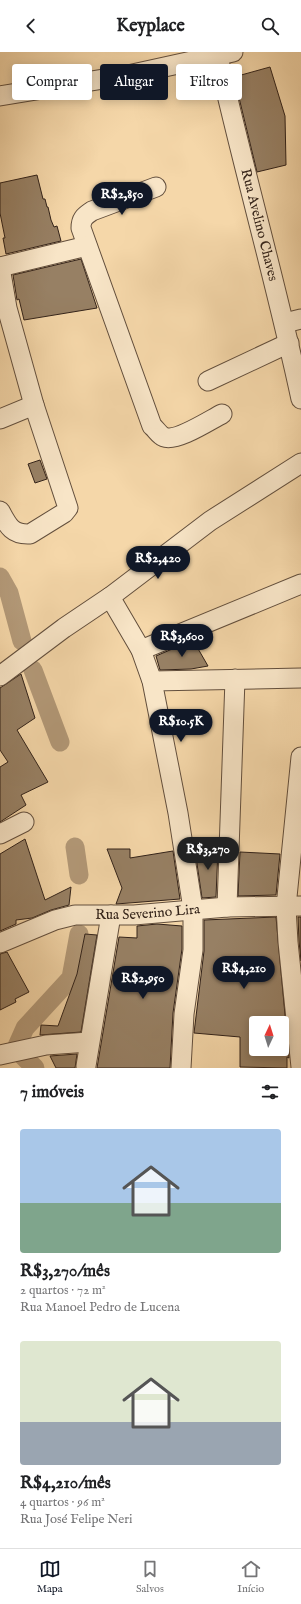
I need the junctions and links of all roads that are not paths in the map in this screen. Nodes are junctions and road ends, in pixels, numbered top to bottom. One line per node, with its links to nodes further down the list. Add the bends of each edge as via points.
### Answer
1 (222, 53): 2 (street, via 128,75); 7 (street, Rua Avelino Chaves, via 250,192)
2 (0, 96)
3 (156, 187): 4 (street, via 84,216 81,228)
4 (87, 246): 5 (street); 12 (street, via 152,426 163,436 170,438)
5 (0, 267): 6 (street)
6 (4, 309): 11 (street)
7 (293, 321): 8 (street, Rua Avelino Chaves)
8 (289, 343): 9 (street); 10 (street, Rua Avelino Chaves)
9 (208, 381)
10 (301, 399)
11 (34, 405): 13 (street); 15 (street, via 68,508 30,534 16,533 8,526)
12 (222, 414)
13 (0, 419)
14 (301, 463): 17 (street, via 210,521)
15 (0, 511)
16 (301, 584): 18 (street)
17 (110, 598): 18 (street); 19 (street, via 64,628)
18 (141, 650): 22 (street)
19 (0, 676)
20 (301, 678): 21 (street)
21 (235, 679): 22 (street); 27 (street)
22 (152, 681): 28 (street, via 178,814)
23 (301, 756): 26 (street)
24 (24, 822): 25 (street)
25 (0, 834)
26 (294, 906): 27 (street, Rua Severino Lira); 34 (street, via 288,942)
27 (226, 907): 28 (street, Rua Severino Lira)
28 (193, 910): 29 (street, Rua Severino Lira); 35 (street, via 193,950 184,1014)
29 (111, 915): 30 (street, Rua Severino Lira, via 75,915 55,920); 31 (street)
30 (0, 943)
31 (89, 1042): 32 (street, via 46,1045); 33 (street)
32 (0, 1055)
33 (86, 1066)
34 (301, 1067)
35 (181, 1068)

